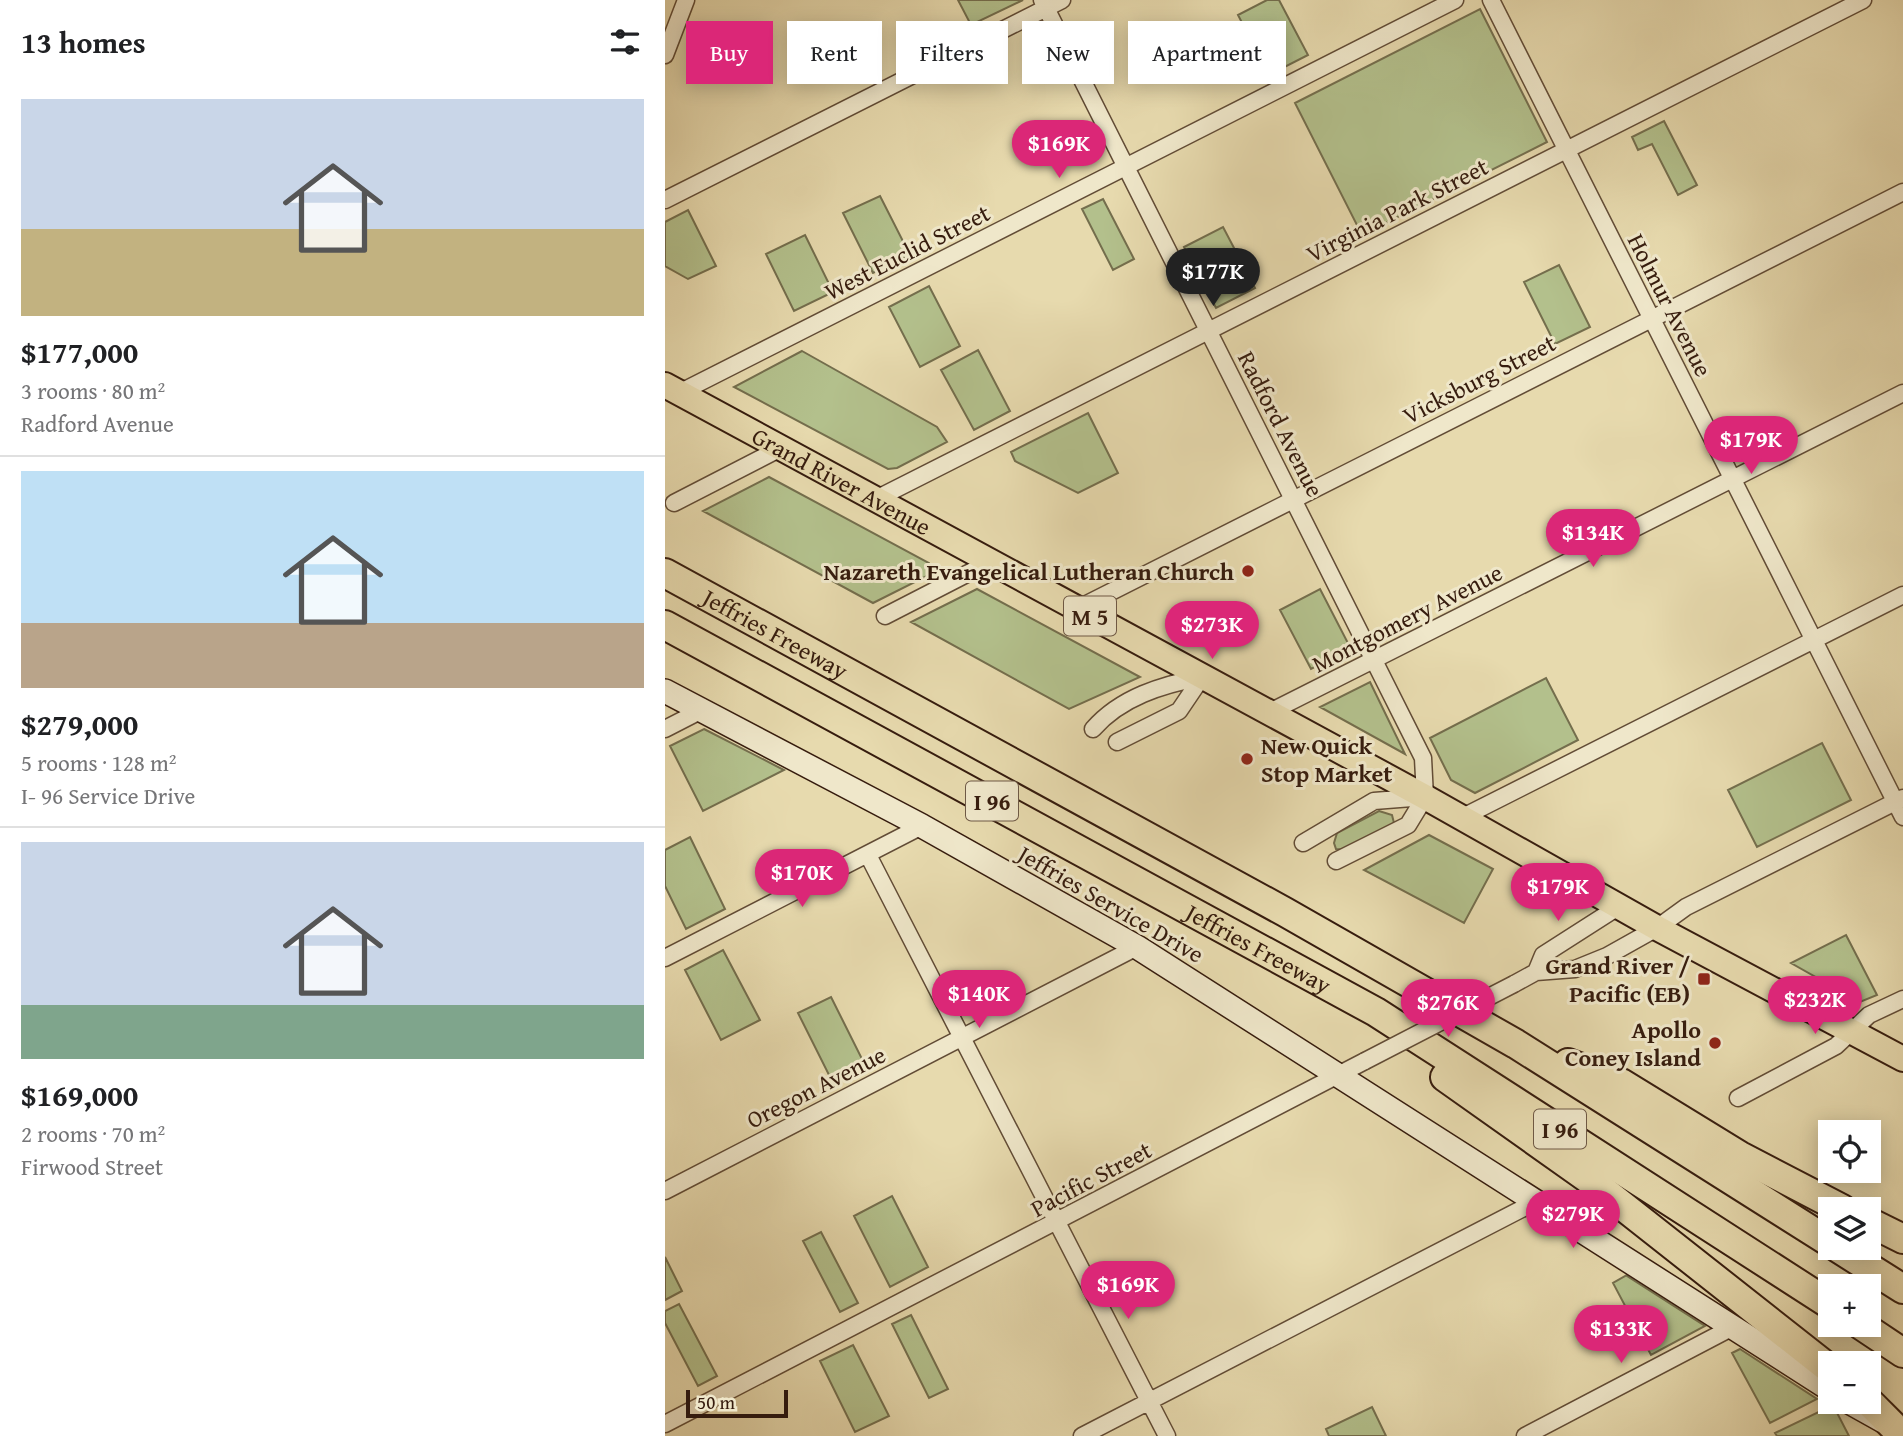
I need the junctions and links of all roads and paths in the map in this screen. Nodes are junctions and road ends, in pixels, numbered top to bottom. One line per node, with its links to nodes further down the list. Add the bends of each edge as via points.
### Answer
1 (686, 0): 7 (street)
2 (1062, 0): 6 (street)
3 (1455, 0): 9 (street, West Euclid Street)
4 (1491, 0): 8 (street, Holmur Avenue)
5 (1863, 0): 8 (street, Virginia Park Street)
6 (1044, 4): 9 (street, Radford Avenue); 11 (street)
7 (665, 55)
8 (1567, 150): 12 (street, Holmur Avenue); 13 (street, Virginia Park Street)
9 (1126, 166): 13 (street, Radford Avenue); 14 (street, West Euclid Street)
10 (1903, 192): 12 (street, Vicksburg Street)
11 (665, 200)
12 (1651, 318): 17 (street, Holmur Avenue); 18 (street, Vicksburg Street)
13 (1209, 331): 18 (street, Radford Avenue); 19 (street, Virginia Park Street)
14 (672, 389): 16 (main road, Grand River Avenue / M 5)
15 (1903, 393): 17 (street, Montgomery Avenue)
16 (781, 448): 19 (main road, Grand River Avenue / M 5); 20 (street)
17 (1732, 479): 27 (street, Holmur Avenue); 28 (street, Montgomery Avenue)
18 (1293, 498): 24 (street, Vicksburg Street); 28 (street, Radford Avenue)
19 (876, 499): 21 (main road, Grand River Avenue / M 5)
20 (674, 503)
21 (990, 562): 24 (main road, Grand River Avenue / M 5); 25 (street)
22 (665, 573): 53 (highway, Jeffries Freeway / I 96, via 1285,912)
23 (1903, 595): 27 (street)
24 (1077, 609): 29 (main road, Grand River Avenue / M 5)
25 (885, 616)
26 (665, 625): 49 (highway, Jeffries Freeway / I 96)
27 (1813, 640): 37 (street, Holmur Avenue); 39 (street)
28 (1374, 660): 32 (street, Montgomery Avenue); 36 (street, Radford Avenue, via 1423,758)
29 (1202, 677): 32 (main road, Grand River Avenue / M 5); 34 (street, via 1155,688 1107,713); 35 (street, via 1179,711)
30 (665, 691): 31 (street, Jeffries Service Drive)
31 (702, 710): 33 (street); 40 (street, Jeffries Service Drive)
32 (1268, 713): 36 (main road, Grand River Avenue / M 5)
33 (665, 729)
34 (1093, 729)
35 (1117, 742)
36 (1425, 797): 39 (main road, Grand River Avenue / M 5); 41 (street, via 1374,801); 43 (street, via 1408,825)
37 (1899, 800): 38 (street, Holmur Avenue); 45 (street, Pacific Street, via 1686,907)
38 (1903, 817)
39 (1461, 818): 44 (main road, Grand River Avenue / M 5)
40 (922, 826): 42 (street); 46 (street, Jeffries Service Drive)
41 (1303, 843)
42 (868, 855): 47 (street); 52 (street)
43 (1336, 861)
44 (1618, 906): 45 (main road, Grand River Avenue / M 5); 48 (street, Pacific Street, via 1543,955)
45 (1657, 928): 48 (street, Pacific Street, via 1575,969); 51 (main road, Grand River Avenue / M 5)
46 (1137, 947): 52 (street, Oregon Avenue); 55 (street, Jeffries Service Drive)
47 (665, 958)
48 (1536, 972): 55 (street, Pacific Street, bridge)
49 (1317, 980): 66 (highway, Jeffries Freeway / I 96, via 1376,1012); 70 (highway, via 1586,1177)
50 (1903, 999): 51 (street, via 1870,1015)
51 (1851, 1031): 54 (main road, Grand River Avenue / M 5); 56 (street, via 1836,1046)
52 (962, 1037): 57 (street, Oregon Avenue); 60 (street)
53 (1516, 1044): 58 (highway, via 1622,1083 1740,1156); 62 (highway, Jeffries Freeway / I 96)
54 (1903, 1059)
55 (1339, 1074): 59 (street, Jeffries Service Drive); 60 (street, Pacific Street)
56 (1738, 1098)
57 (665, 1191)
58 (1819, 1197)
59 (1537, 1201): 67 (street, Jeffries Service Drive); 72 (street)
60 (1059, 1222): 72 (street); 75 (street, Pacific Street)
61 (1881, 1228): 63 (highway)
62 (1818, 1235)
63 (1903, 1238)
64 (1857, 1260): 65 (highway)
65 (1903, 1289)
66 (1818, 1297)
67 (1733, 1326): 71 (street, Jeffries Service Drive); 79 (street)
68 (1879, 1337): 69 (highway)
69 (1903, 1353)
70 (1818, 1360)
71 (1818, 1382)
72 (1149, 1402): 77 (street); 78 (street)
73 (1881, 1413): 76 (highway)
74 (1870, 1414): 76 (street)
75 (665, 1424)
76 (1900, 1431)
77 (1082, 1436)
78 (1167, 1436)
79 (1525, 1436)

